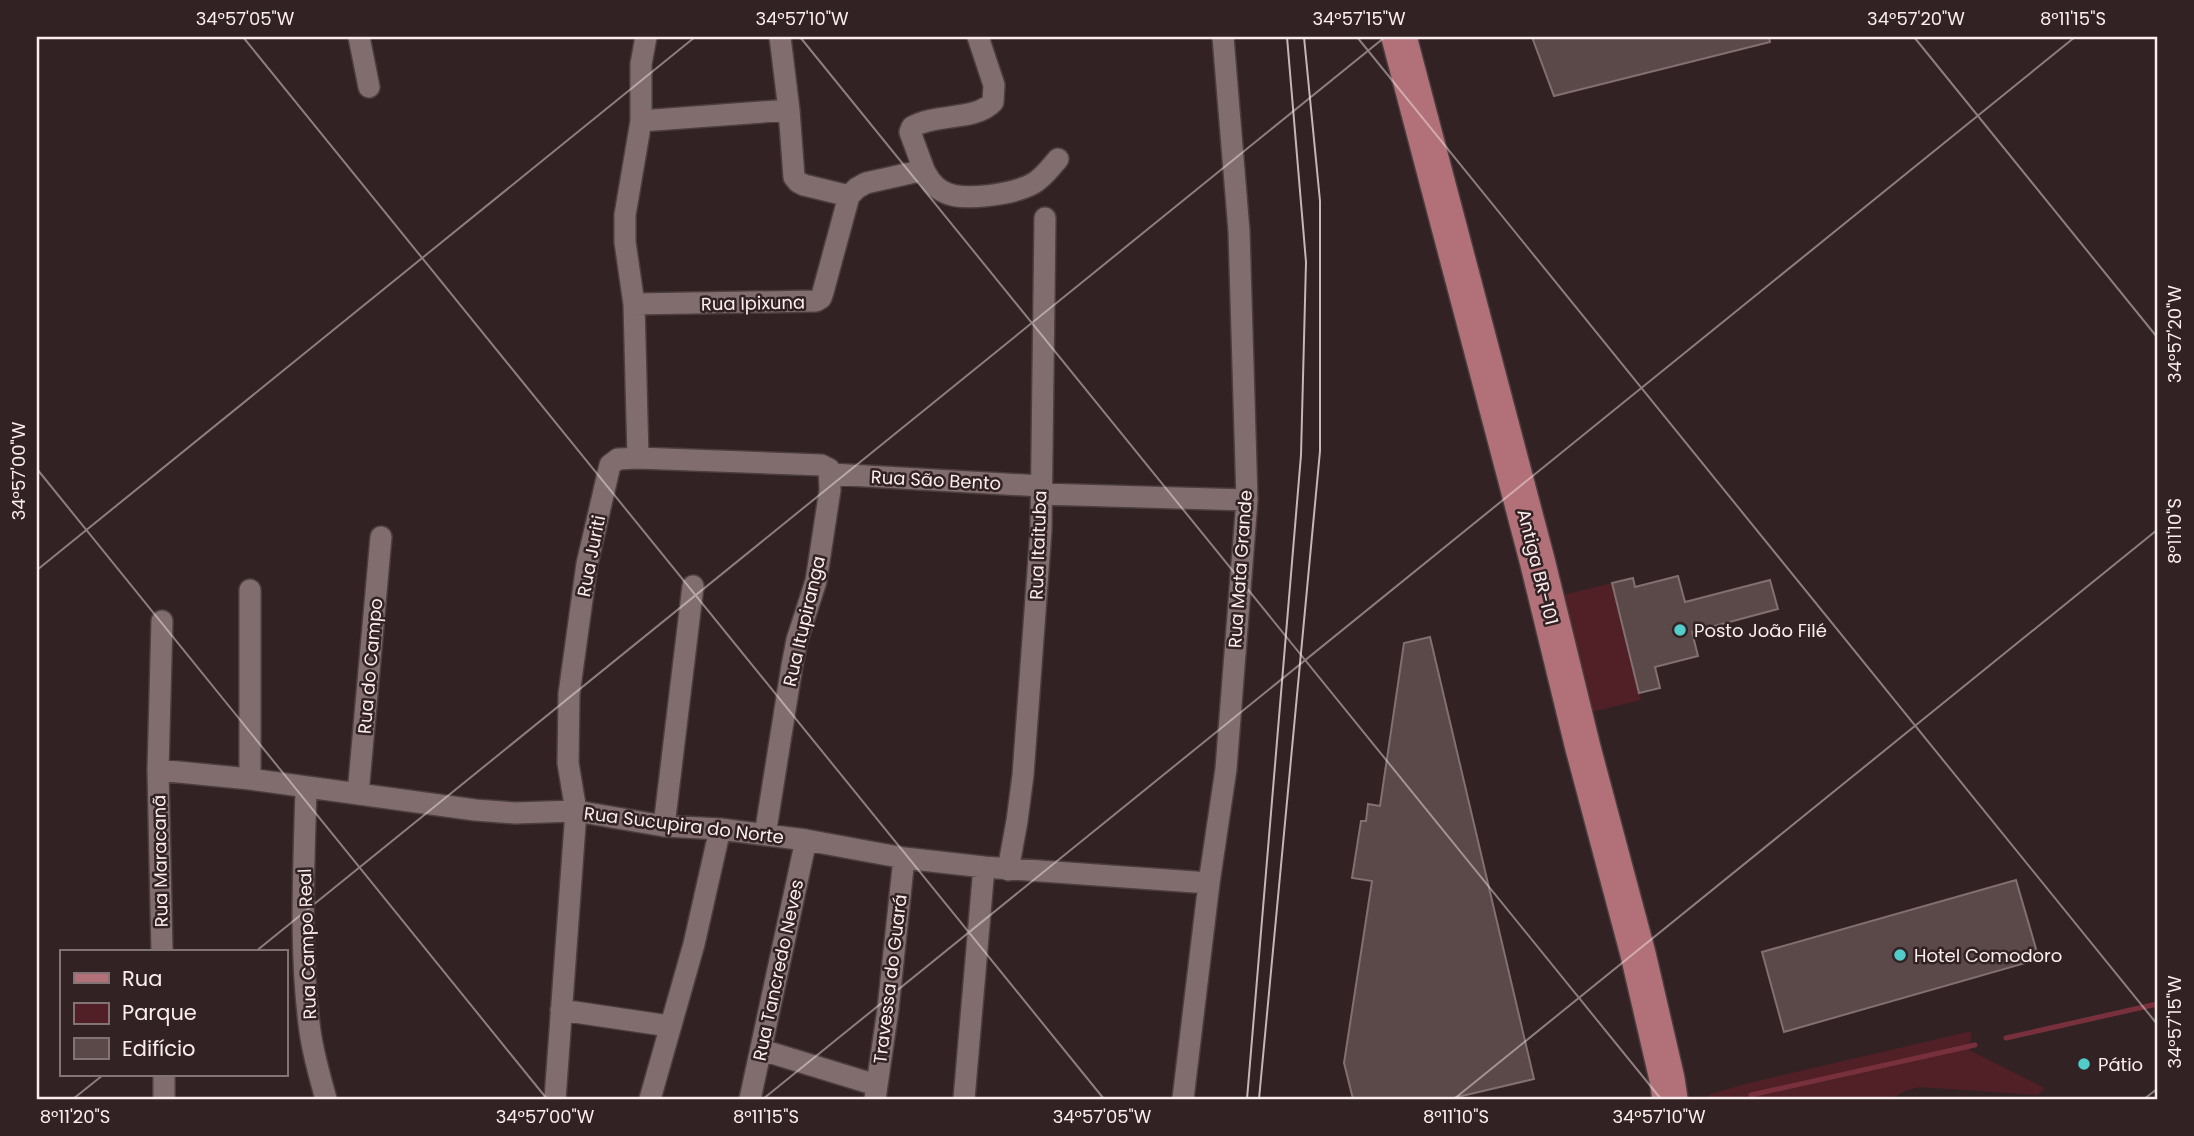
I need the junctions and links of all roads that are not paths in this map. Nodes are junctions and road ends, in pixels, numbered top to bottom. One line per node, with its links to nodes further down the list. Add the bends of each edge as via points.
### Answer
1 (359, 37): 7 (street)
2 (646, 37): 9 (street)
3 (780, 37): 8 (street)
4 (978, 37): 11 (street, via 994,85 993,102 979,112 914,125 910,132)
5 (1223, 37): 18 (street, Rua Mata Grande, via 1239,244)
6 (1399, 37): 49 (main road, Antiga BR-101, via 1638,954)
7 (369, 87)
8 (789, 110): 9 (street); 12 (street, via 793,174 798,182)
9 (641, 121): 14 (street, via 625,215)
10 (1058, 159): 11 (street, via 1032,184 969,197 943,192)
11 (924, 170): 12 (street, via 862,184)
12 (849, 196): 14 (street, Rua Ipixuna, via 819,300)
13 (1045, 218): 17 (street, Rua Itaituba)
14 (634, 304): 15 (street)
15 (638, 458): 16 (street, Rua São Bento, via 821,465 826,466); 27 (street, Rua Juriti, via 618,459 610,465 587,564 569,694 568,763)
16 (830, 482): 17 (street, Rua São Bento); 30 (street, Rua Itupiranga, via 816,581 797,640)
17 (1041, 490): 18 (street, Rua São Bento); 34 (street, Rua Itaituba, via 1039,580 1023,775)
18 (1247, 500): 35 (street, Rua Mata Grande, via 1226,769)
19 (381, 537): 26 (street, Rua do Campo)
20 (692, 586): 28 (street)
21 (250, 590): 24 (street)
22 (162, 621): 23 (street, Rua Maracanã)
23 (158, 770): 24 (street, Rua Sucupira do Norte); 36 (street, Rua Maracanã)
24 (250, 779): 25 (street, Rua Sucupira do Norte)
25 (306, 788): 26 (street, Rua Sucupira do Norte); 43 (street, Rua Campo Real, via 306,981 310,1032)
26 (358, 794): 27 (street, Rua Sucupira do Norte, via 475,810)
27 (576, 811): 28 (street, Rua Sucupira do Norte); 37 (street, Rua Juriti)
28 (664, 826): 29 (street, Rua Sucupira do Norte)
29 (720, 830): 30 (street, Rua Sucupira do Norte); 38 (street, via 694,944)
30 (765, 835): 31 (street, Rua Sucupira do Norte)
31 (806, 840): 32 (street, Rua Sucupira do Norte); 39 (street, Rua Tancredo Neves)
32 (904, 858): 33 (street, Rua Sucupira do Norte); 41 (street, Travessa do Guará)
33 (984, 867): 34 (street, Rua Sucupira do Norte); 47 (street)
34 (1008, 870): 35 (street, Rua Sucupira do Norte)
35 (1209, 883): 48 (street, Rua Mata Grande)
36 (162, 950)
37 (561, 1010): 38 (street); 44 (street, Rua Juriti)
38 (669, 1026): 45 (street)
39 (762, 1049): 41 (street); 46 (street, Rua Tancredo Neves)
40 (164, 1076): 42 (street)
41 (876, 1092)
42 (164, 1099)
43 (326, 1099)
44 (555, 1099)
45 (650, 1099)
46 (750, 1099)
47 (964, 1099)
48 (1183, 1099)
49 (1670, 1099)

